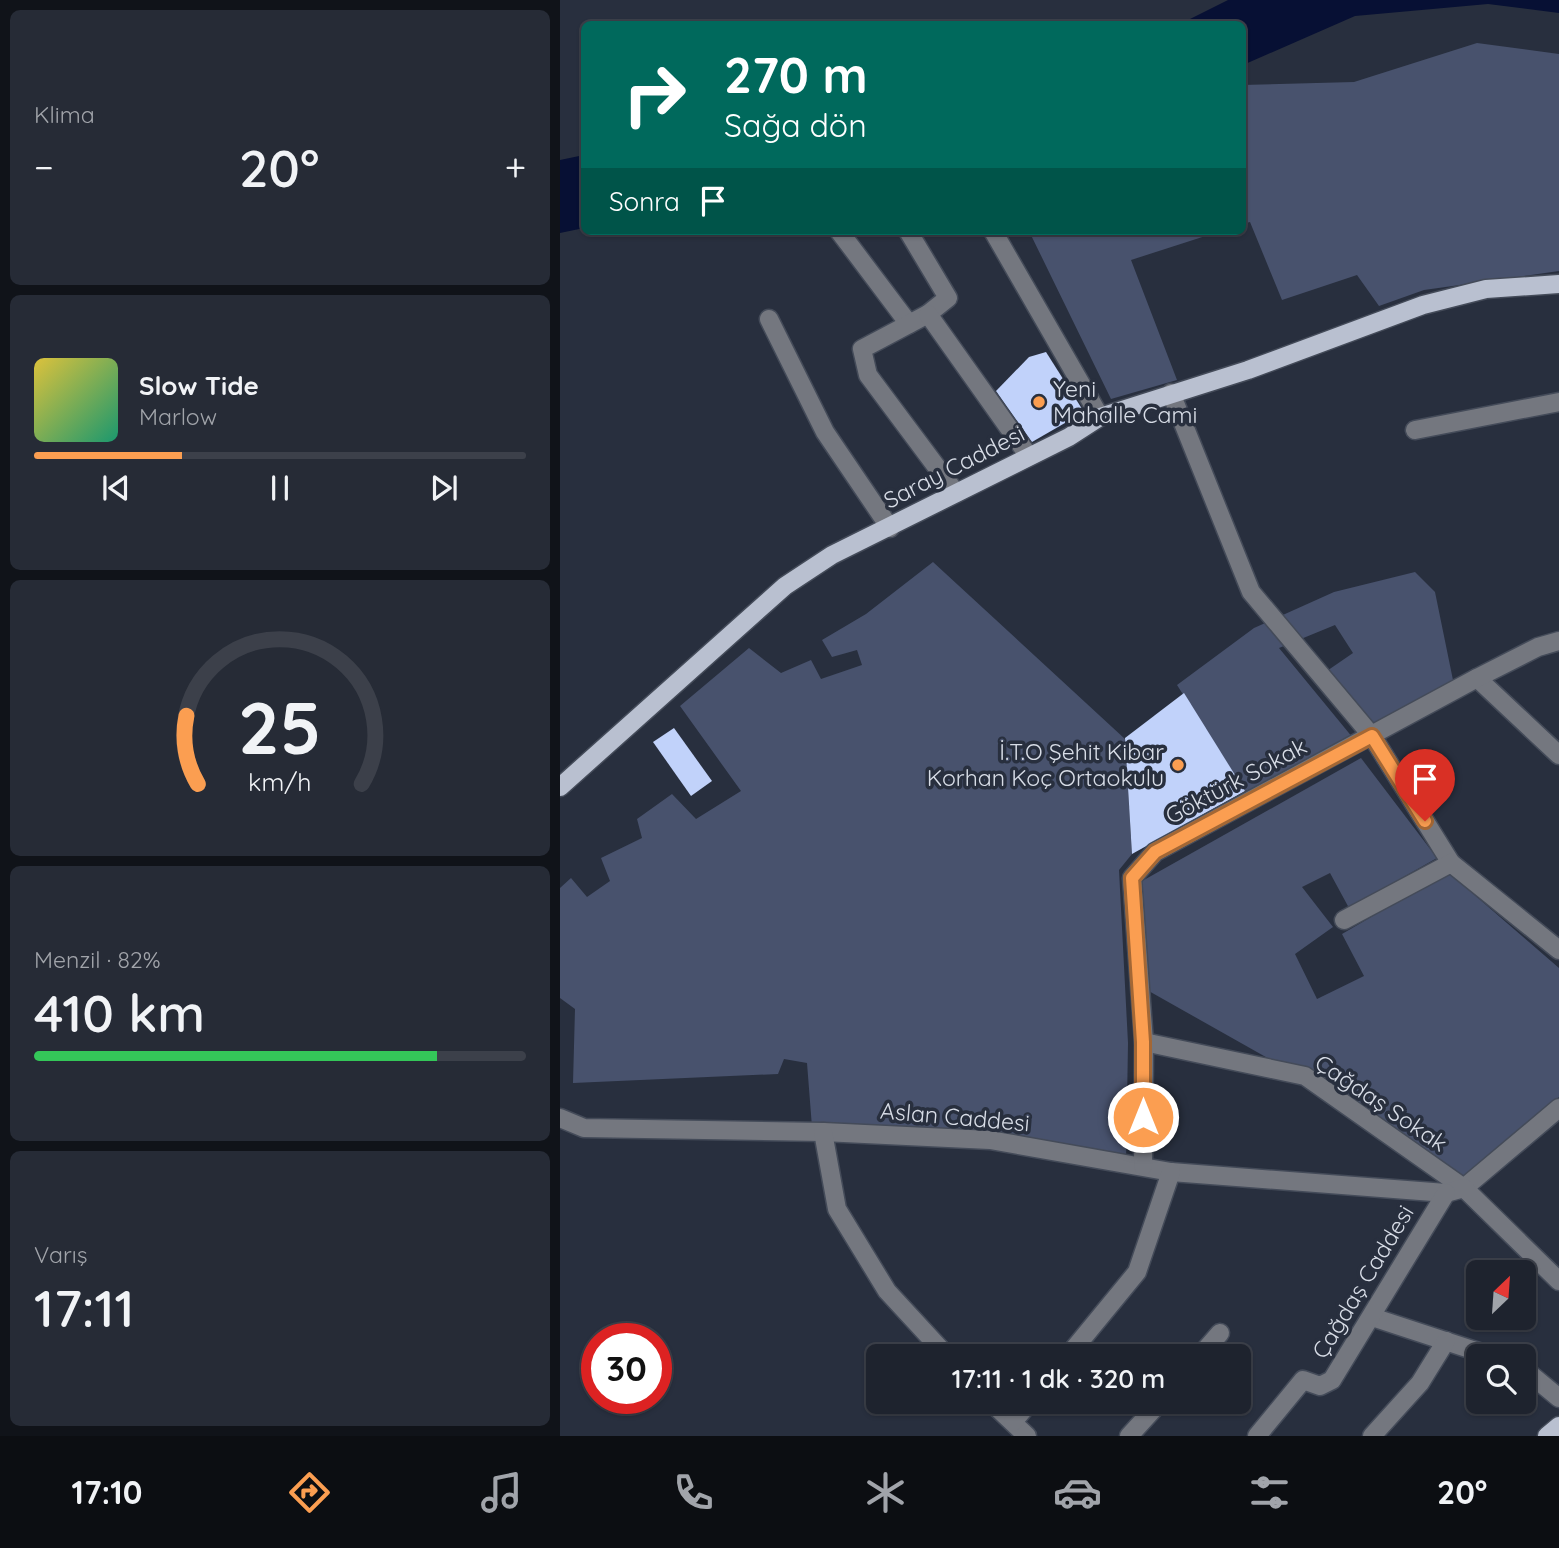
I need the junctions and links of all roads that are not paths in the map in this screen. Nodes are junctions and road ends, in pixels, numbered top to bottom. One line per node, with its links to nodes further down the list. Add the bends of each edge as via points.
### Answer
1 (842, 235): 7 (street)
2 (910, 235): 5 (street, via 948,298)
3 (995, 235): 10 (street)
4 (1559, 284): 8 (main road, Saray Caddesi, via 1486,289 1423,305 1248,370)
5 (928, 314): 7 (street); 12 (street)
6 (769, 319): 14 (street, via 825,432)
7 (909, 324): 13 (street, via 862,349 868,375)
8 (1171, 393): 10 (main road, Saray Caddesi); 17 (street, via 1251,592)
9 (1559, 402): 11 (street)
10 (1100, 417): 12 (main road, Saray Caddesi)
11 (1415, 430)
12 (1028, 455): 13 (main road, Saray Caddesi)
13 (956, 493): 14 (main road, Saray Caddesi)
14 (890, 528): 19 (main road, Saray Caddesi, via 832,555 785,586)
15 (1559, 641): 16 (street, Göktürk Sokak)
16 (1477, 678): 17 (street, Göktürk Sokak); 18 (street)
17 (1372, 736): 20 (street); 23 (street, Göktürk Sokak, via 1155,852 1132,878)
18 (1559, 755)
19 (560, 787)
20 (1451, 863): 21 (street); 22 (street)
21 (1344, 920)
22 (1559, 950)
23 (1143, 1042): 27 (street, Göktürk Sokak); 29 (street, Çağdaş Sokak, via 1305,1076)
24 (1559, 1108): 29 (street, Çağdaş Caddesi)
25 (560, 1118): 26 (street, Aslan Caddesi, via 584,1129)
26 (823, 1132): 27 (street, Aslan Caddesi, via 990,1140); 34 (street, via 837,1209 887,1292)
27 (1143, 1166): 28 (street, Aslan Caddesi)
28 (1171, 1172): 29 (street, Aslan Caddesi); 35 (street, via 1137,1272)
29 (1455, 1190): 30 (street); 31 (street, Çağdaş Caddesi)
30 (1559, 1280)
31 (1372, 1317): 33 (street); 47 (street, Çağdaş Caddesi, via 1332,1380 1320,1386 1303,1380)
32 (1220, 1333): 36 (street)
33 (1446, 1341): 37 (street); 48 (street, via 1420,1383)
34 (936, 1344)
35 (1078, 1344)
36 (1210, 1344)
37 (1466, 1348)
38 (1536, 1379): 39 (street)
39 (1559, 1398)
40 (1004, 1414): 43 (street)
41 (1020, 1414): 43 (street)
42 (1149, 1414): 46 (street)
43 (1013, 1422): 45 (street)
44 (1559, 1426): 49 (main road)
45 (1027, 1436)
46 (1129, 1436)
47 (1257, 1436)
48 (1372, 1436)
49 (1547, 1436)

